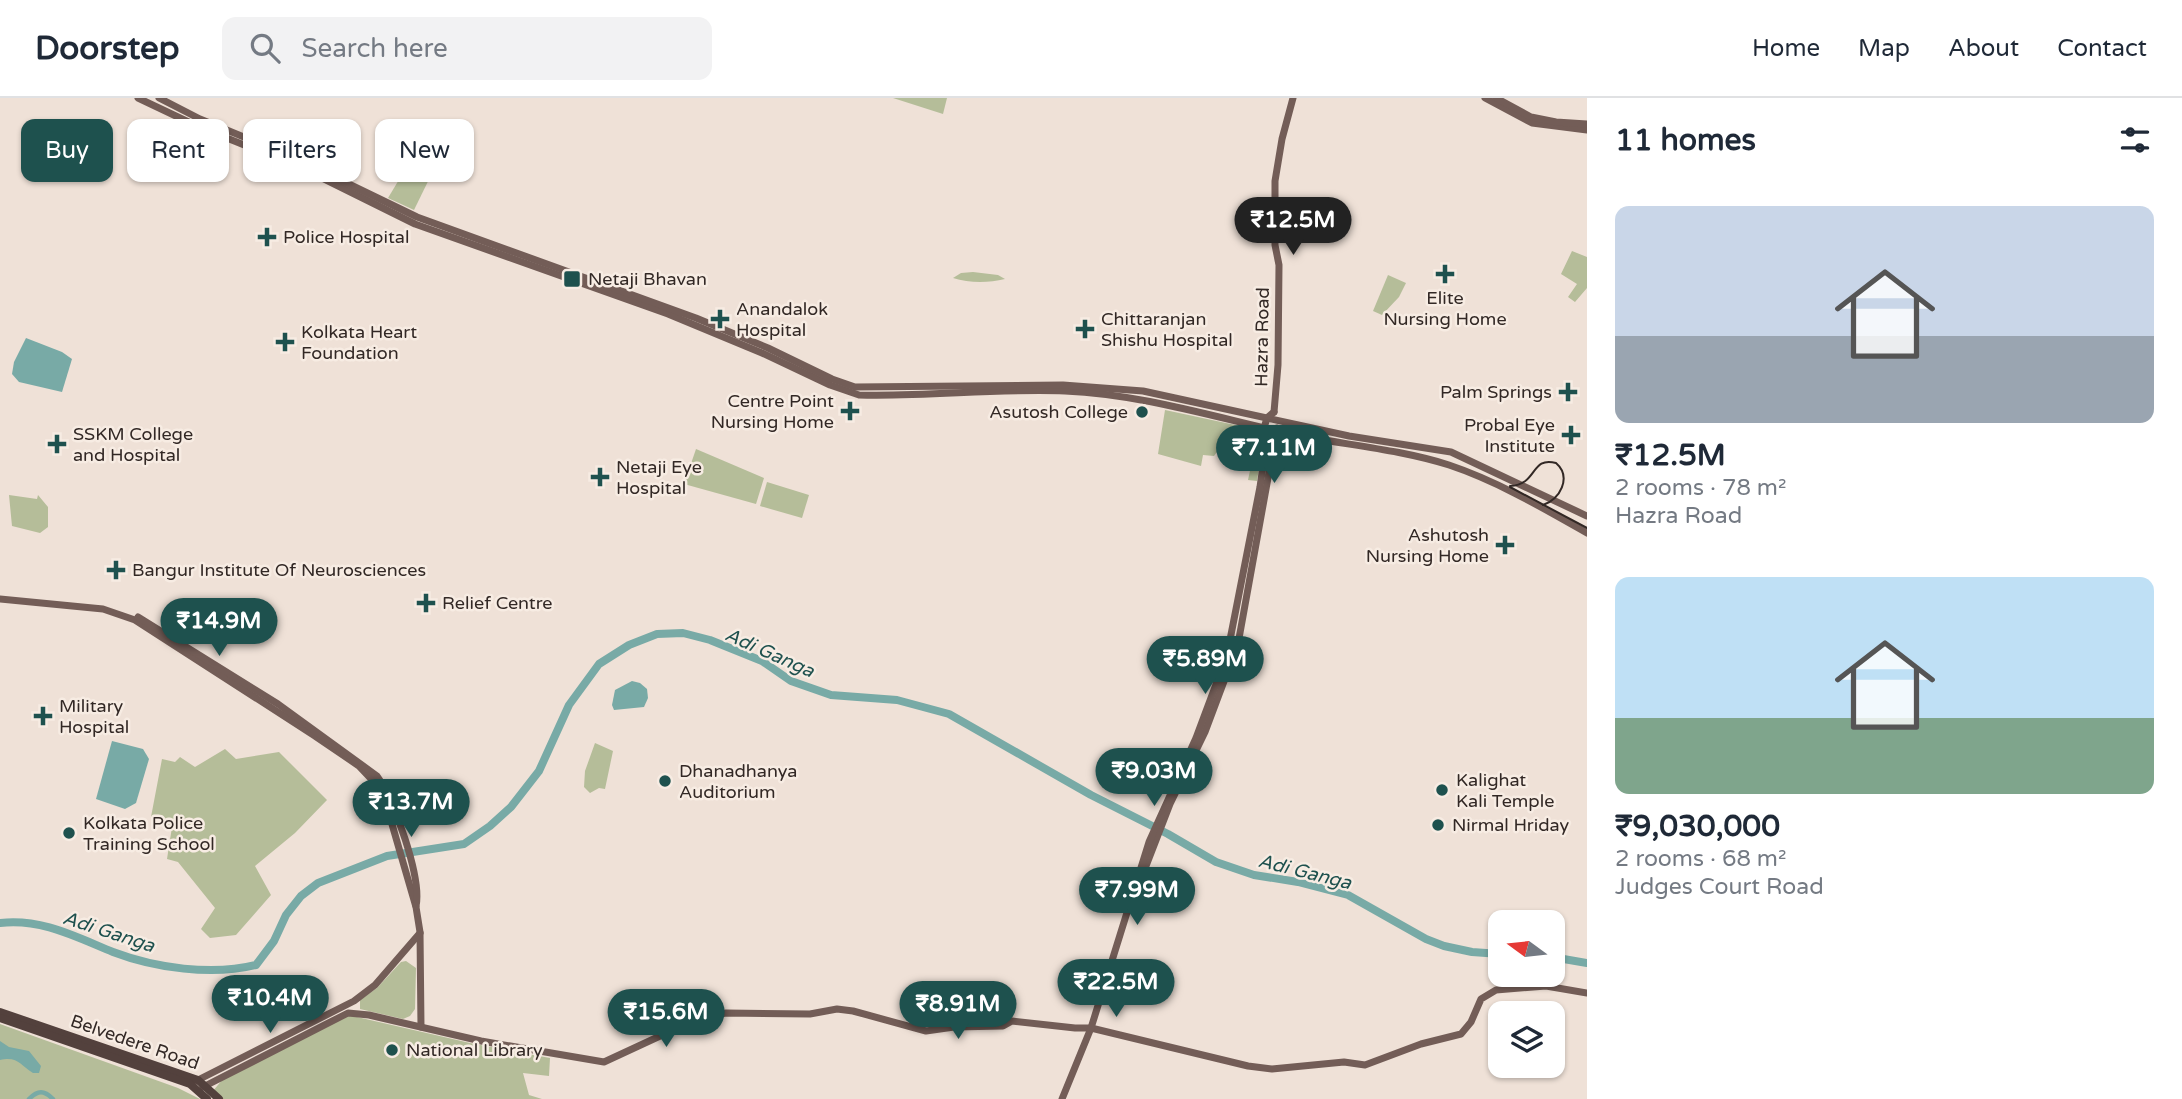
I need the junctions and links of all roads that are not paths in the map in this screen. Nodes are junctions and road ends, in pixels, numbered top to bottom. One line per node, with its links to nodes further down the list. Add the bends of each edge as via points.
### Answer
1 (138, 98): 8 (main road, via 306,170 414,224 681,319 830,385)
2 (159, 98): 8 (main road, via 417,217 683,313)
3 (1293, 98): 9 (main road, Hazra Road, via 1275,181 1279,265)
4 (1485, 98): 7 (main road, via 1532,123)
5 (1496, 98): 6 (main road, via 1531,117)
6 (1587, 124)
7 (1587, 130)
8 (860, 392): 10 (main road, via 1087,386 1143,391); 12 (main road, via 1078,391 1133,398)
9 (1274, 412): 10 (main road); 11 (main road)
10 (1267, 418): 11 (main road); 12 (main road)
11 (1280, 421): 13 (main road); 14 (main road, via 1451,452)
12 (1264, 428): 13 (main road); 17 (main road, via 1261,481 1227,655)
13 (1275, 431): 15 (main road, via 1451,466); 17 (main road, via 1238,644 1209,722)
14 (1587, 516)
15 (1587, 533)
16 (0, 597): 19 (main road, via 103,608 135,620 359,766 377,785 387,807); 19 (main road, via 104,606 130,613 278,704 377,776 387,789 413,869)
17 (1178, 781): 18 (main road)
18 (1151, 843): 28 (main road); 28 (main road)
19 (416, 907): 20 (main road)
20 (420, 932): 22 (main road, via 375,985); 27 (main road)
21 (1587, 993): 28 (main road, via 1546,986 1496,990 1481,999 1461,1034 1365,1065 1334,1062 1272,1069 1241,1065)
22 (354, 1001): 23 (main road); 25 (main road)
23 (342, 1011): 25 (main road); 29 (main road)
24 (0, 1012): 29 (highway, Belvedere Road)
25 (360, 1014): 27 (main road)
26 (0, 1018): 29 (highway, Belvedere Road)
27 (421, 1027): 28 (main road, via 604,1062 710,1016 747,1013 853,1011 926,1031 1003,1026 1012,1021)
28 (1093, 1028): 32 (main road)
29 (198, 1085): 30 (highway, Belvedere Road); 31 (highway)
30 (207, 1099)
31 (219, 1099)
32 (1064, 1099)

